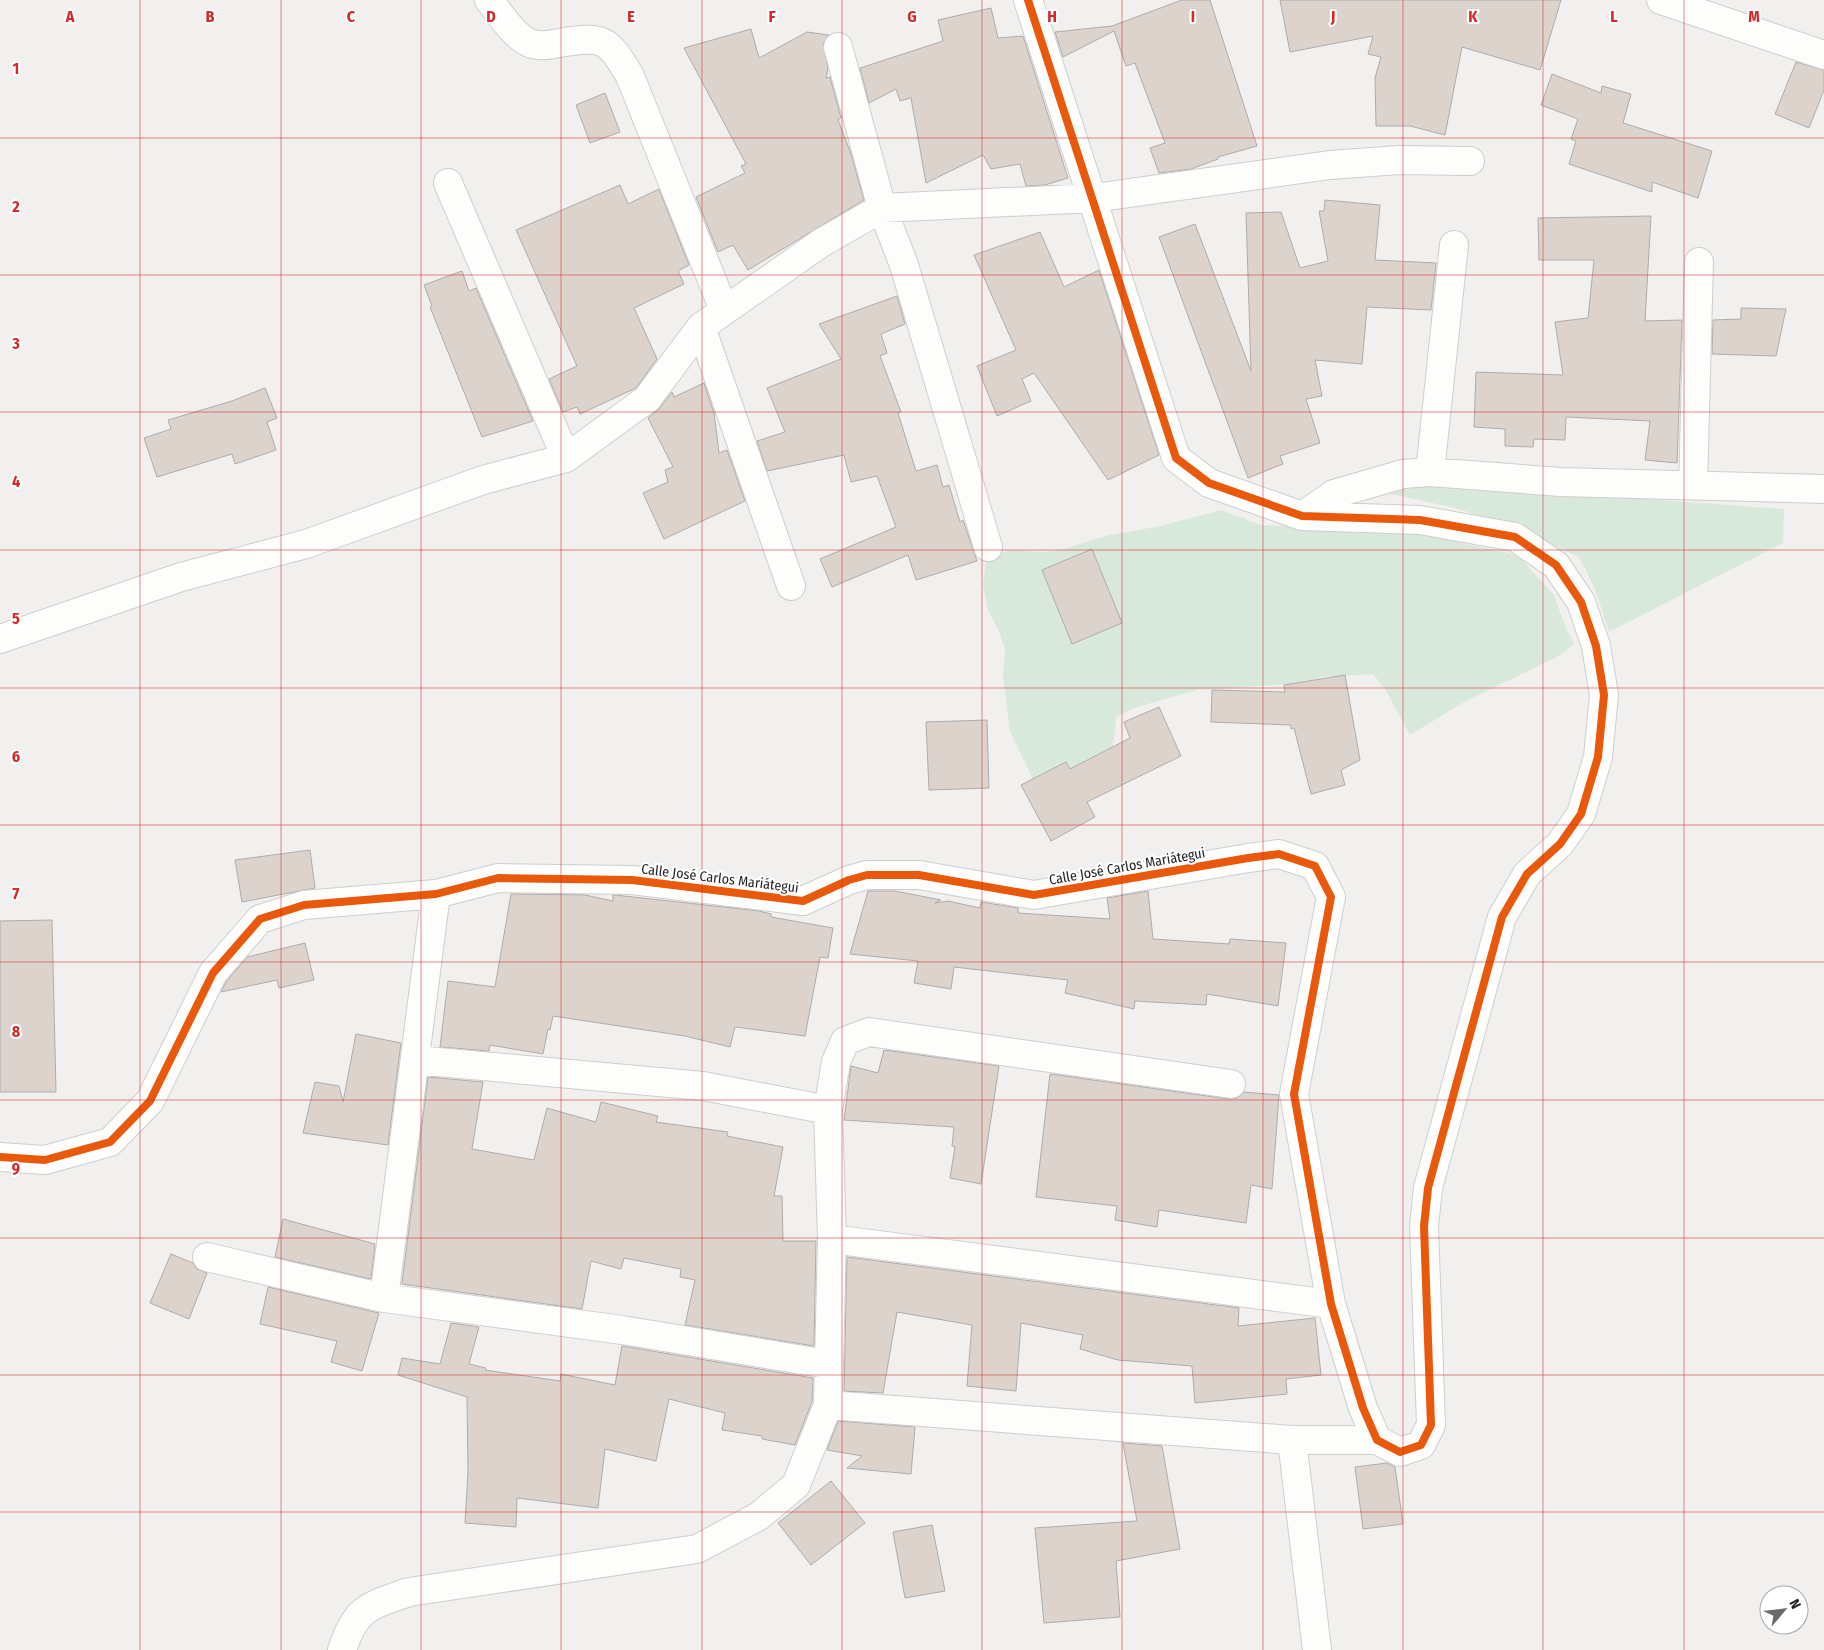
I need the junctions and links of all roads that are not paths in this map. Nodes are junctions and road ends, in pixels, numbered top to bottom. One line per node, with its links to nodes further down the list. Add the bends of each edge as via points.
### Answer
1 (488, 0): 12 (street, via 513,29 532,44 589,39 605,42 618,54 630,76)
2 (1028, 0): 8 (street)
3 (1660, 0): 5 (street)
4 (838, 48): 9 (street)
5 (1824, 55)
6 (1470, 161): 8 (street, via 1399,160 1330,165)
7 (448, 184): 14 (street)
8 (1094, 198): 9 (street); 18 (street, via 1176,458 1209,483)
9 (882, 208): 12 (street, via 822,243); 19 (street, via 904,265)
10 (1454, 245): 15 (street)
11 (1699, 262): 16 (street)
12 (724, 310): 13 (street)
13 (701, 327): 14 (street, via 647,399); 20 (street)
14 (566, 458): 21 (street, via 483,480 306,544 181,577)
15 (1430, 472): 16 (street, via 1560,482); 18 (street, via 1403,474 1334,494)
16 (1693, 486): 17 (street)
17 (1824, 489)
18 (1302, 516): 34 (street, via 1420,520 1515,537 1556,565 1581,602 1596,646 1604,695 1598,757 1581,814 1560,844 1527,874 1502,916 1428,1188 1424,1226 1431,1425 1421,1445 1400,1452)
19 (988, 547)
20 (791, 586)
21 (0, 639)
22 (436, 894): 23 (street); 26 (street, Calle José Carlos Mariátegui, via 304,905 260,919 213,973 150,1100 110,1142 45,1160); 30 (street, Calle José Carlos Mariátegui, via 498,878 632,880 803,901 867,875 919,875 1034,895 1279,854 1315,866 1331,898 1294,1094)
23 (416, 1060): 25 (street, via 703,1086); 29 (street)
24 (1231, 1084): 25 (street, via 869,1032 845,1041 836,1062)
25 (828, 1110): 27 (street)
26 (0, 1157)
27 (832, 1239): 30 (street); 31 (street)
28 (207, 1257): 29 (street)
29 (384, 1298): 31 (street, via 622,1330)
30 (1331, 1304): 34 (street, Calle José Carlos Mariátegui)
31 (827, 1364): 32 (street)
32 (828, 1405): 33 (street); 35 (street, via 796,1485 759,1516 697,1549 409,1592 372,1605 350,1625)
33 (1292, 1440): 34 (street); 36 (street)
34 (1376, 1440)
35 (342, 1650)
36 (1317, 1650)

